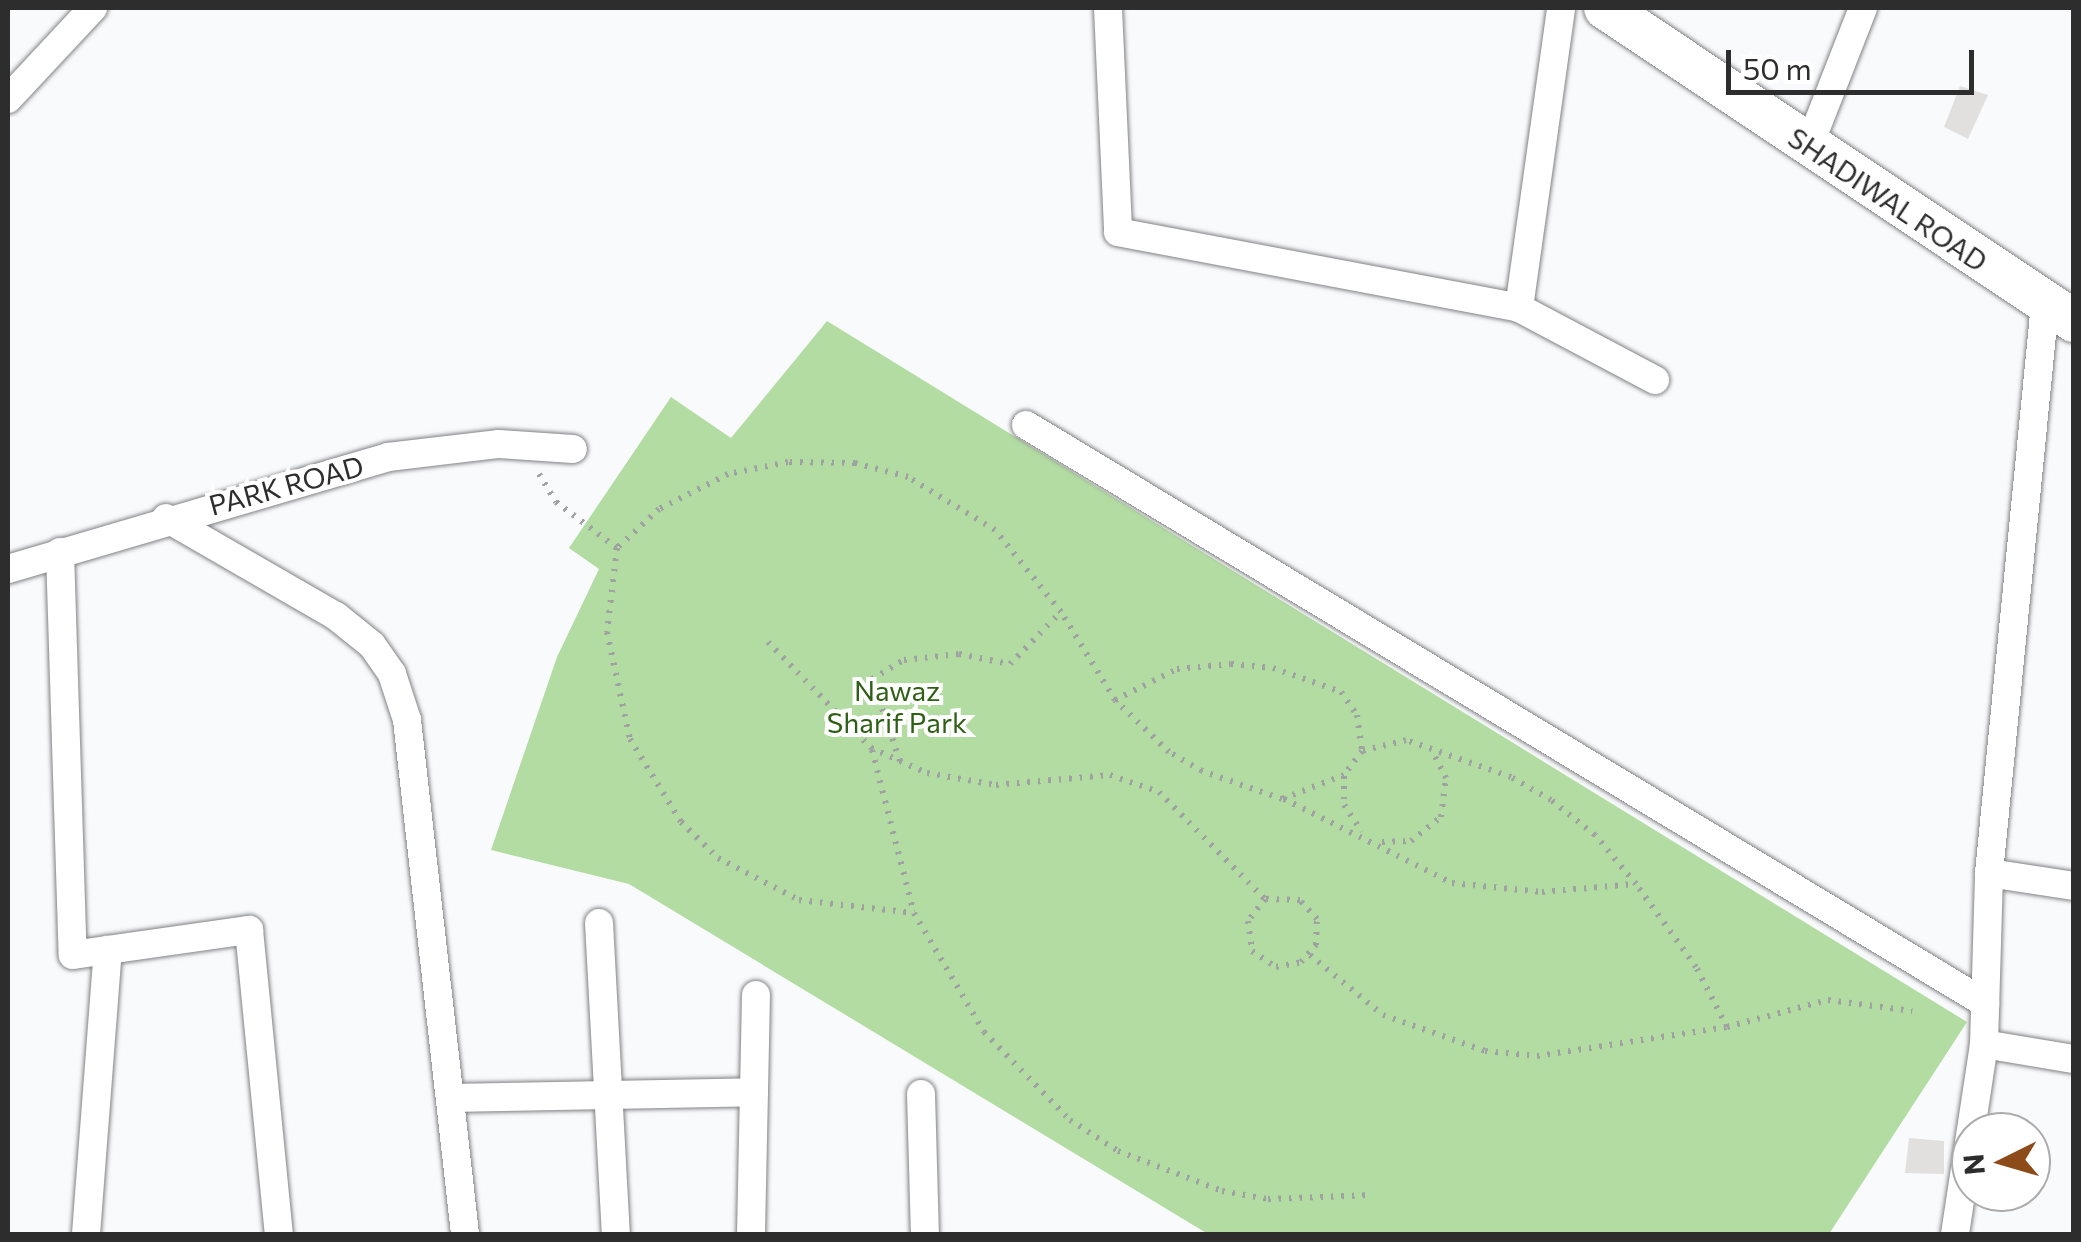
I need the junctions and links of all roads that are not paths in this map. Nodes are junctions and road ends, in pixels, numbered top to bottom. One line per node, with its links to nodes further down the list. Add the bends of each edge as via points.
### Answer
1 (93, 8): 6 (street)
2 (1108, 8): 8 (street, via 1118,232)
3 (1561, 8): 8 (street)
4 (1604, 8): 7 (main road, SHADIWAL ROAD)
5 (1862, 8): 7 (street)
6 (8, 100)
7 (1809, 146): 9 (main road, SHADIWAL ROAD)
8 (1519, 308): 10 (street)
9 (2059, 312): 16 (street)
10 (1655, 380)
11 (1026, 425): 21 (street)
12 (572, 449): 13 (street, PARK ROAD, via 439,448)
13 (166, 518): 14 (street, PARK ROAD); 27 (street, via 336,616 372,646 392,674 407,720)
14 (60, 552): 15 (street, PARK ROAD); 19 (street, via 73,955)
15 (8, 569)
16 (1989, 873): 17 (street); 21 (street)
17 (2074, 886)
18 (599, 922): 26 (street)
19 (108, 950): 28 (street); 29 (street, via 249,930)
20 (756, 995): 24 (street)
21 (1985, 1003): 22 (street)
22 (1984, 1044): 23 (street); 34 (street)
23 (2074, 1059)
24 (754, 1092): 26 (street); 32 (street)
25 (921, 1094): 33 (street)
26 (609, 1095): 27 (street); 31 (street)
27 (451, 1098): 30 (street)
28 (86, 1234)
29 (279, 1234)
30 (465, 1234)
31 (616, 1234)
32 (752, 1234)
33 (924, 1234)
34 (1955, 1234)

